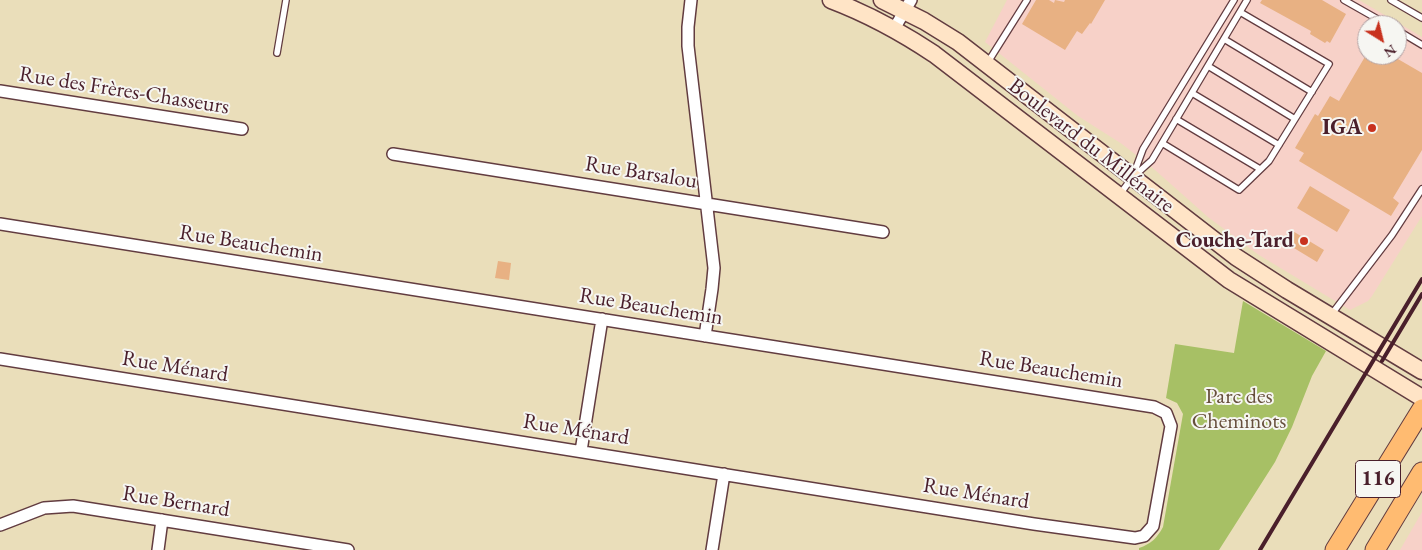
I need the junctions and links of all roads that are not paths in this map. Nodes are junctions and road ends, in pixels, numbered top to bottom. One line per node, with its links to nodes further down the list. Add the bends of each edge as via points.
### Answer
1 (286, 0): 18 (lane)
2 (691, 0): 34 (street, via 688,40)
3 (831, 0): 14 (street, Boulevard du Millénaire)
4 (882, 0): 10 (street, Boulevard du Millénaire)
5 (1027, 0): 19 (lane)
6 (1234, 0): 31 (lane, via 1143,149)
7 (1247, 0): 11 (lane)
8 (1344, 0): 12 (lane)
9 (1391, 0): 13 (lane)
10 (908, 5): 14 (street); 19 (street, Boulevard du Millénaire)
11 (1240, 12): 16 (lane); 22 (lane, via 1329,64)
12 (1370, 15)
13 (1420, 16)
14 (894, 29): 33 (street, Boulevard du Millénaire, via 952,67)
15 (1407, 36): 17 (lane)
16 (1224, 39): 20 (lane); 22 (lane)
17 (1422, 45)
18 (277, 53)
19 (987, 64): 31 (street, Boulevard du Millénaire)
20 (1208, 66): 23 (lane); 25 (lane)
21 (0, 92): 26 (street, Rue des Frères-Chasseurs)
22 (1312, 92): 25 (lane)
23 (1192, 93): 24 (lane); 28 (lane)
24 (1176, 119): 27 (lane); 30 (lane)
25 (1295, 119): 28 (lane)
26 (242, 129)
27 (1162, 143): 30 (lane, via 1239,190); 31 (lane, via 1152,160)
28 (1279, 145): 30 (lane)
29 (392, 154): 34 (street, Rue Barsalou)
30 (1260, 169)
31 (1132, 178): 33 (lane); 37 (street, Boulevard du Millénaire, via 1236,257)
32 (1422, 189): 37 (lane, via 1392,235)
33 (1118, 196): 42 (street, Boulevard du Millénaire, via 1229,280)
34 (707, 204): 36 (street, Rue Barsalou); 39 (street, via 714,268)
35 (0, 224): 38 (street, Rue Beauchemin)
36 (883, 232)
37 (1330, 316): 41 (street, Boulevard du Millénaire)
38 (602, 319): 39 (street, Rue Beauchemin); 44 (street)
39 (705, 336): 49 (street, Rue Beauchemin, via 1158,408 1168,416 1171,429 1154,522)
40 (0, 360): 44 (street, Rue Ménard)
41 (1422, 371)
42 (1422, 398)
43 (1422, 409): 53 (main road, 116)
44 (581, 451): 46 (street, Rue Ménard)
45 (1422, 472): 54 (main road, 116)
46 (724, 474): 49 (street, Rue Ménard, via 1128,538); 52 (street)
47 (162, 520): 48 (street, Rue Bernard, via 66,505 37,510); 50 (street); 51 (street, Rue Bernard)
48 (0, 525)
49 (1144, 536)
50 (158, 550)
51 (348, 550)
52 (712, 550)
53 (1335, 550)
54 (1375, 550)

